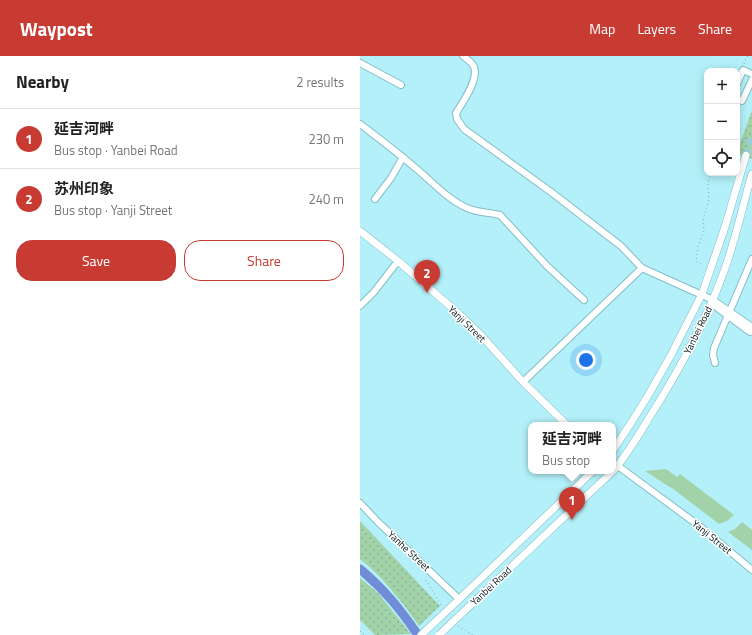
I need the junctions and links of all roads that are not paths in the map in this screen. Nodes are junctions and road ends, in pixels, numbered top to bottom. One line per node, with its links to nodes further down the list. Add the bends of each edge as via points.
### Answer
1 (463, 56): 16 (street, via 474,66 476,73 456,113 464,129 621,246)
2 (360, 63): 6 (street)
3 (752, 74): 4 (street, via 743,70)
4 (740, 77)
5 (752, 80): 7 (street)
6 (401, 85)
7 (740, 101)
8 (360, 124): 10 (street)
9 (746, 155): 17 (main road, Yanbei Road)
10 (403, 157): 12 (street); 18 (street, via 466,208 479,213 500,215 547,266)
11 (752, 174): 19 (main road, Yanbei Road, via 732,248)
12 (375, 199)
13 (360, 231): 15 (main road, Yanji Street)
14 (752, 259): 21 (street)
15 (398, 261): 20 (street); 25 (main road, Yanji Street, via 480,334)
16 (642, 268): 17 (street); 25 (street)
17 (702, 294): 19 (street); 27 (main road, Yanbei Road, via 649,394)
18 (584, 300)
19 (712, 302): 21 (street); 28 (main road, Yanbei Road, via 668,388)
20 (360, 306)
21 (729, 314): 22 (street); 23 (street); 24 (street, via 713,352)
22 (752, 327)
23 (752, 331)
24 (715, 363)
25 (522, 382): 26 (main road, Yanji Street)
26 (564, 422)
27 (616, 446)
28 (616, 465)
29 (616, 469): 33 (street, Yanji Street, via 702,528)
30 (590, 474): 34 (main road, Yanbei Road)
31 (608, 474): 36 (main road, Yanbei Road, bridge)
32 (360, 503): 34 (street, Yanhe Street)
33 (752, 570)
34 (460, 598): 35 (main road, Yanbei Road, bridge)
35 (421, 635)
36 (439, 635)

